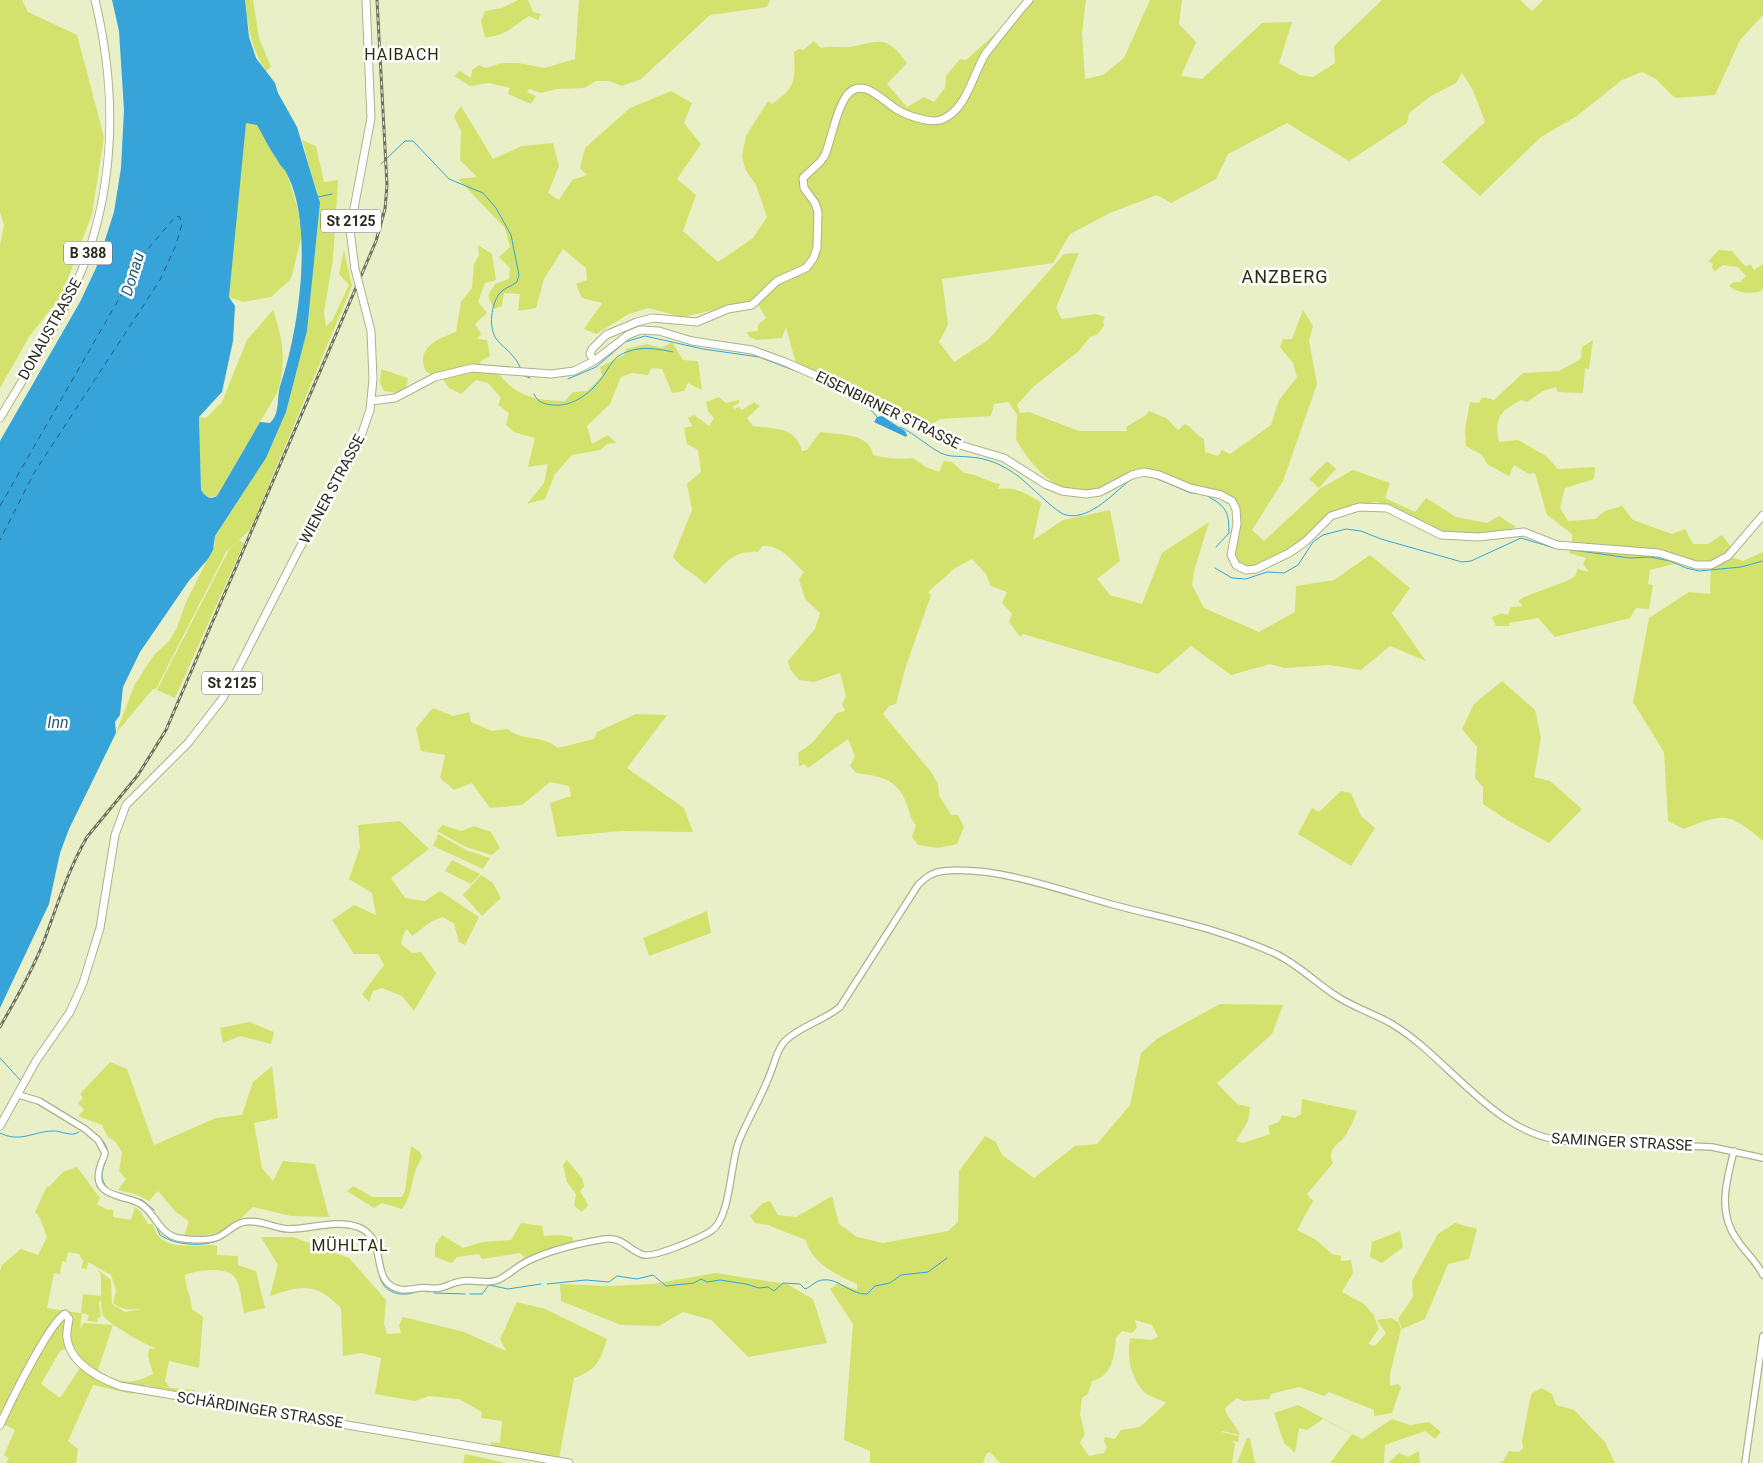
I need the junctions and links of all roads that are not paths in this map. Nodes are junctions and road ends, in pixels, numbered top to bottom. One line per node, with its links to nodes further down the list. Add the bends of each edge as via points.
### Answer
1 (95, 0): 6 (main road, DONAUSTRASSE / B 388, via 108,78 111,127 96,230 81,273 63,309)
2 (366, 0): 5 (main road, WIENER STRASSE / St 2125, bridge, via 372,102 350,235 371,331)
3 (1029, 0): 4 (main road, via 985,55 960,103 944,119 936,121 904,113 866,89 848,94 822,159 803,178 804,188 816,202 818,212 817,248 806,268 777,281 752,305 728,309 697,322 653,318 614,330 592,349 590,354)
4 (594, 361): 5 (main road, EISENBIRNER STRASSE, via 567,373 481,367 459,370 435,376 395,398); 7 (main road, EISENBIRNER STRASSE, via 621,338 640,330 659,331 692,341 768,355 832,382 960,445 1004,458 1062,491 1100,492 1132,475 1144,472 1159,475 1232,501 1237,524 1231,555 1236,565 1246,570 1256,569 1289,553 1332,516 1359,507 1387,508 1441,535 1478,537 1524,532 1557,545 1659,553 1696,566 1711,565 1728,556)
5 (372, 400): 8 (main road, WIENER STRASSE / St 2125, via 357,445 223,698 188,743 131,799 120,818 100,928 86,976 70,1012 36,1061)
6 (0, 418)
7 (1763, 515)
8 (19, 1095): 9 (main road, St 2125); 10 (street, SAMINGER STRASSE, via 39,1100 98,1140 106,1153 99,1169 104,1190 144,1206 162,1229 177,1237 218,1237 242,1222 287,1229 352,1226 366,1230 374,1237 382,1275 386,1280 398,1289 411,1290 438,1288 463,1280 498,1280 532,1259 588,1242 615,1239 639,1254 649,1256 694,1239 715,1227 722,1214 738,1144 764,1093 782,1044 840,1007 918,885 929,875 943,871 1046,885 1205,927 1267,950 1290,962 1345,1002 1393,1025 1488,1105 1527,1130 1553,1140 1712,1146)
9 (0, 1126)
10 (1734, 1151): 11 (street, SAMINGER STRASSE); 12 (street, via 1725,1193 1725,1213 1733,1233)
11 (1763, 1158)
12 (1763, 1276)
13 (1763, 1336): 16 (street)
14 (0, 1425): 15 (main road, SCHÄRDINGER STRASSE, via 20,1382 64,1314 69,1319 69,1348 83,1366 120,1386)
15 (569, 1463)
16 (1745, 1463)

